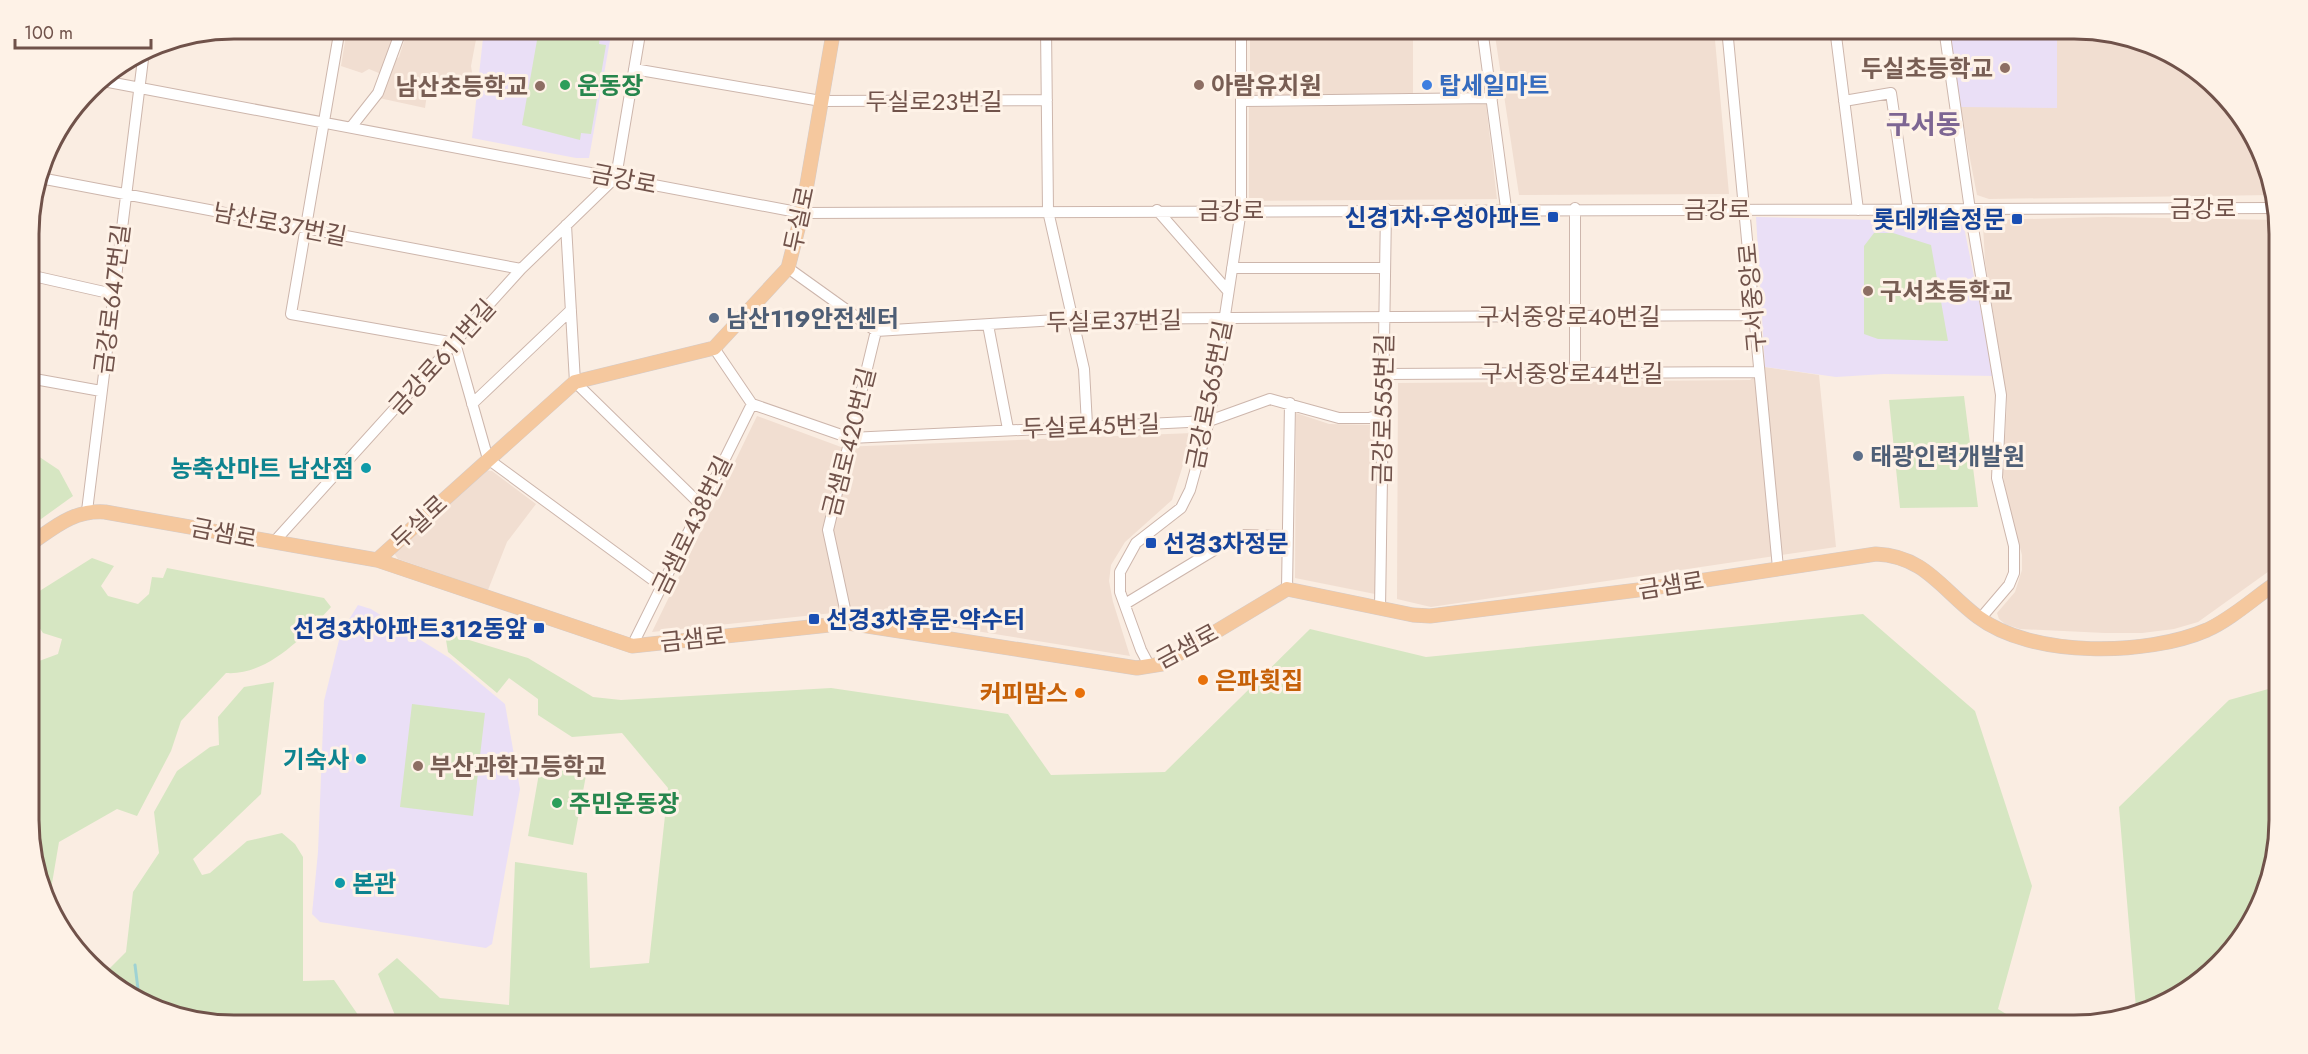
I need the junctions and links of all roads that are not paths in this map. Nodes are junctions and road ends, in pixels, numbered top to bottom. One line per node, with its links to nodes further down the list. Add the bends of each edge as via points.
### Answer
1 (338, 39): 20 (street)
2 (398, 39): 21 (street, via 378,93)
3 (639, 39): 12 (street)
4 (832, 39): 17 (main road, 두실로)
5 (1046, 39): 16 (street)
6 (1241, 39): 18 (street, 금강로565번길)
7 (1484, 39): 15 (street)
8 (1728, 39): 29 (street, 구서중앙로)
9 (1836, 39): 19 (street)
10 (1946, 39): 34 (street)
11 (142, 62): 14 (street, 금강로647번길)
12 (634, 69): 17 (street, 두실로23번길); 22 (street)
13 (111, 82): 14 (street, 금강로)
14 (138, 87): 20 (street, 금강로); 24 (street, 금강로647번길)
15 (1492, 98): 18 (street); 25 (street)
16 (1047, 100): 17 (street, 두실로23번길); 35 (street)
17 (821, 101): 36 (main road, 두실로)
18 (1240, 101): 31 (street, 금강로565번길)
19 (1844, 101): 32 (street); 33 (street, via 1891,93)
20 (325, 122): 21 (street, 금강로); 38 (street)
21 (352, 126): 22 (street, 금강로)
22 (616, 177): 36 (street, 금강로); 37 (street, 금강로611번길)
23 (48, 179): 24 (street, 남산로37번길)
24 (125, 194): 38 (street, 남산로37번길); 45 (street, 금강로647번길)
25 (1506, 208): 26 (street, 금강로); 28 (street, 금강로)
26 (1575, 208): 29 (street, 금강로); 47 (street)
27 (2267, 208): 34 (street, 금강로)
28 (1386, 209): 31 (street, 금강로); 41 (street, 금강로555번길)
29 (1744, 209): 32 (street, 금강로); 48 (street, 구서중앙로)
30 (1156, 210): 31 (street, 금강로); 35 (street, 금강로); 44 (street, 금강로)
31 (1240, 210): 40 (street, 금강로565번길)
32 (1858, 210): 33 (street, 금강로)
33 (1908, 210): 34 (street, 금강로)
34 (1970, 210): 83 (street, via 2001,395 1997,478 2014,546 2014,573 2009,585)
35 (1048, 211): 36 (street, 금강로); 50 (street)
36 (802, 213): 39 (main road, 두실로)
37 (566, 225): 42 (street, 금강로611번길); 46 (street)
38 (306, 229): 42 (street, 남산로37번길); 54 (street, via 291,314)
39 (788, 268): 53 (street); 55 (main road, 두실로)
40 (1232, 268): 41 (street); 44 (street, 금강로565번길)
41 (1385, 268): 49 (street, 금강로555번길)
42 (521, 269): 54 (street, 금강로611번길)
43 (39, 277): 45 (street)
44 (1228, 291): 51 (street, 금강로565번길)
45 (113, 294): 61 (street, 금강로647번길)
46 (571, 310): 60 (street); 63 (street)
47 (1575, 315): 48 (street, 구서중앙로40번길); 49 (street, 구서중앙로40번길); 56 (street)
48 (1754, 315): 57 (street, 구서중앙로)
49 (1384, 317): 51 (street, 두실로37번길); 58 (street, 금강로555번길)
50 (1072, 319): 51 (street, 두실로37번길); 52 (street, 두실로37번길); 67 (street, via 1084,369)
51 (1224, 320): 66 (street, 금강로565번길)
52 (988, 325): 53 (street, 두실로37번길); 68 (street, 두실로45번길)
53 (876, 331): 69 (street, 금샘로420번길)
54 (455, 343): 63 (street); 75 (street, 금강로611번길)
55 (714, 348): 60 (main road, 두실로); 64 (street)
56 (1575, 372): 57 (street, 구서중앙로44번길); 58 (street, 구서중앙로44번길)
57 (1760, 372): 77 (street, 구서중앙로)
58 (1384, 374): 65 (street, 금강로555번길)
59 (39, 380): 61 (street)
60 (575, 382): 70 (main road, 두실로); 71 (street)
61 (101, 391): 72 (street, 금강로647번길)
62 (1290, 403): 65 (street, 두실로45번길, via 1339,418); 66 (street, 두실로45번길, via 1270,399); 73 (street)
63 (472, 404): 70 (street)
64 (752, 404): 69 (street, 두실로45번길); 71 (street, 금샘로438번길)
65 (1383, 414): 82 (street, 금강로555번길)
66 (1209, 421): 67 (street, 두실로45번길); 81 (street, 금강로565번길, via 1190,490 1181,508 1136,543 1120,572 1120,592)
67 (1087, 425): 68 (street, 두실로45번길)
68 (1008, 429): 69 (street, 두실로45번길)
69 (850, 438): 84 (street, 금샘로420번길, via 828,530)
70 (488, 459): 76 (main road, 두실로); 78 (street)
71 (702, 506): 78 (street, 금샘로438번길)
72 (87, 511): 74 (main road); 75 (main road, 금샘로, via 125,514)
73 (1288, 536): 80 (street); 81 (street, via 1239,535)
74 (39, 538)
75 (274, 542): 76 (main road, 금샘로)
76 (377, 560): 85 (main road, 금샘로)
77 (1778, 568): 82 (main road, 금샘로, via 1446,615); 83 (main road, 금샘로, via 1876,554 1904,558 1916,562)
78 (661, 586): 85 (street, 금샘로438번길)
79 (2269, 588): 83 (main road, 금샘로, via 2210,628 2187,638 2148,645 2048,645 2022,640)
80 (1287, 589): 82 (main road, 금샘로); 86 (main road, 금샘로, via 1162,664)
81 (1125, 604): 86 (street, 금강로565번길)
82 (1380, 609)
83 (1980, 619)
84 (848, 623): 85 (main road, 금샘로); 86 (main road, 금샘로)
85 (632, 646)
86 (1150, 667)

